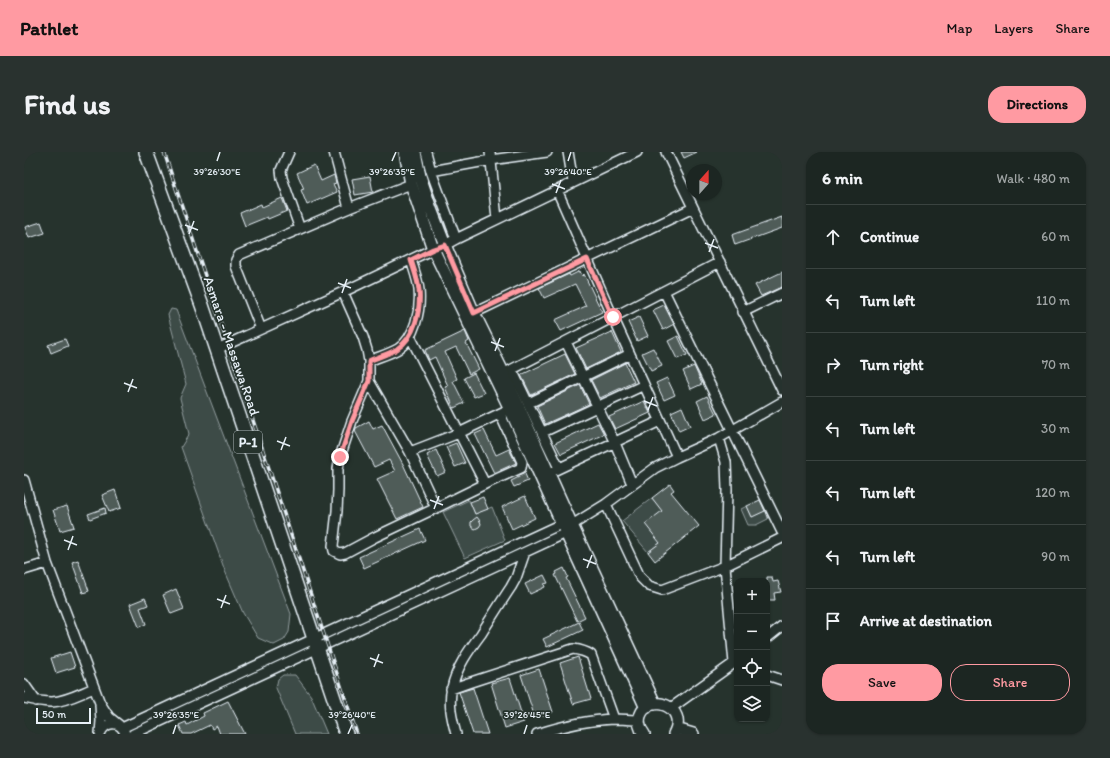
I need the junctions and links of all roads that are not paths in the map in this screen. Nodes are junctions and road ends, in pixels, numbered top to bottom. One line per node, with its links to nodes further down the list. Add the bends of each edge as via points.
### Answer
1 (146, 152): 35 (highway, Asmara - Massawa Road / P-1)
2 (289, 152): 19 (street, via 282,170 282,178)
3 (334, 152): 16 (street)
4 (405, 152): 14 (main road)
5 (414, 152): 21 (main road)
6 (426, 152): 12 (street)
7 (547, 152): 11 (street)
8 (568, 152): 13 (street)
9 (666, 152): 17 (street)
10 (631, 153): 13 (street)
11 (491, 156): 12 (street); 18 (street)
12 (431, 171): 20 (street)
13 (573, 182): 15 (street)
14 (411, 184): 16 (street); 22 (main road)
15 (557, 190): 18 (street); 23 (street)
16 (349, 208): 19 (street)
17 (693, 208): 23 (street); 25 (street)
18 (497, 219): 20 (street)
19 (300, 229): 32 (street, via 239,256 236,260 236,266)
20 (456, 239): 21 (street)
21 (445, 245): 22 (street); 30 (main road)
22 (433, 249): 24 (street); 38 (main road)
23 (587, 259): 30 (street); 31 (street)
24 (411, 260): 27 (street); 33 (street, via 420,301)
25 (720, 262): 26 (street); 29 (street)
26 (664, 291): 31 (street); 48 (street)
27 (343, 292): 32 (street); 37 (street, via 363,337)
28 (782, 293): 29 (street)
29 (743, 312): 42 (street)
30 (474, 313): 38 (main road)
31 (613, 317): 34 (street); 36 (street)
32 (261, 329): 35 (street)
33 (410, 336): 37 (street, via 397,349); 50 (street)
34 (566, 342): 38 (street); 39 (street)
35 (217, 349): 71 (highway, Asmara - Massawa Road / P-1)
36 (630, 354): 39 (street); 41 (street)
37 (369, 361): 40 (street)
38 (504, 374): 44 (street); 46 (main road); 56 (main road)
39 (583, 378): 44 (street); 45 (street)
40 (369, 381): 53 (street); 61 (street, via 340,457 334,551 345,553)
41 (644, 385): 45 (street); 47 (street)
42 (782, 390)
43 (782, 402): 48 (street)
44 (529, 403): 49 (street)
45 (597, 407): 49 (street); 52 (street)
46 (505, 411): 50 (street); 58 (street, via 522,465 521,468); 62 (main road)
47 (660, 421): 52 (street); 54 (street)
48 (732, 431): 51 (street); 63 (street)
49 (542, 432): 55 (street)
50 (459, 433): 53 (street); 58 (street)
51 (719, 438): 54 (street); 67 (street, via 726,462)
52 (615, 443): 55 (street); 59 (street)
53 (410, 452): 61 (street)
54 (677, 457): 59 (street)
55 (559, 468): 56 (street)
56 (549, 473): 62 (main road)
57 (24, 480): 66 (street)
58 (485, 484): 61 (street)
59 (632, 484): 60 (street)
60 (606, 504): 62 (street); 67 (street, via 640,577 649,586 662,590)
61 (436, 508)
62 (566, 527): 65 (street); 71 (street); 82 (main road)
63 (782, 532)
64 (782, 538): 67 (street)
65 (525, 552): 71 (street); 78 (street, via 512,587 464,659)
66 (47, 563): 68 (street); 77 (street)
67 (725, 566): 72 (street)
68 (24, 570)
69 (782, 626): 70 (street)
70 (770, 636)
71 (316, 644): 86 (street); 89 (street); 90 (highway, Asmara - Massawa Road / P-1)
72 (735, 650)
73 (734, 664): 83 (street)
74 (770, 676): 75 (street)
75 (782, 680)
76 (24, 684): 80 (street)
77 (94, 688): 80 (street, via 52,702); 81 (street)
78 (451, 689): 84 (street, via 573,649 580,650 591,655); 91 (street, via 452,718)
79 (24, 698): 80 (street)
80 (36, 701)
81 (100, 703): 86 (street, via 109,717); 88 (street)
82 (650, 706): 83 (main road, via 661,704); 85 (main road, via 640,716)
83 (671, 708): 87 (main road, via 678,723)
84 (614, 719): 85 (street); 92 (street, via 577,724)
85 (640, 720): 93 (main road)
86 (122, 729): 88 (street, via 110,724)
87 (675, 731): 94 (main road)
88 (100, 733)
89 (133, 734)
90 (346, 734)
91 (456, 734)
92 (537, 734)
93 (644, 734)
94 (693, 734)

